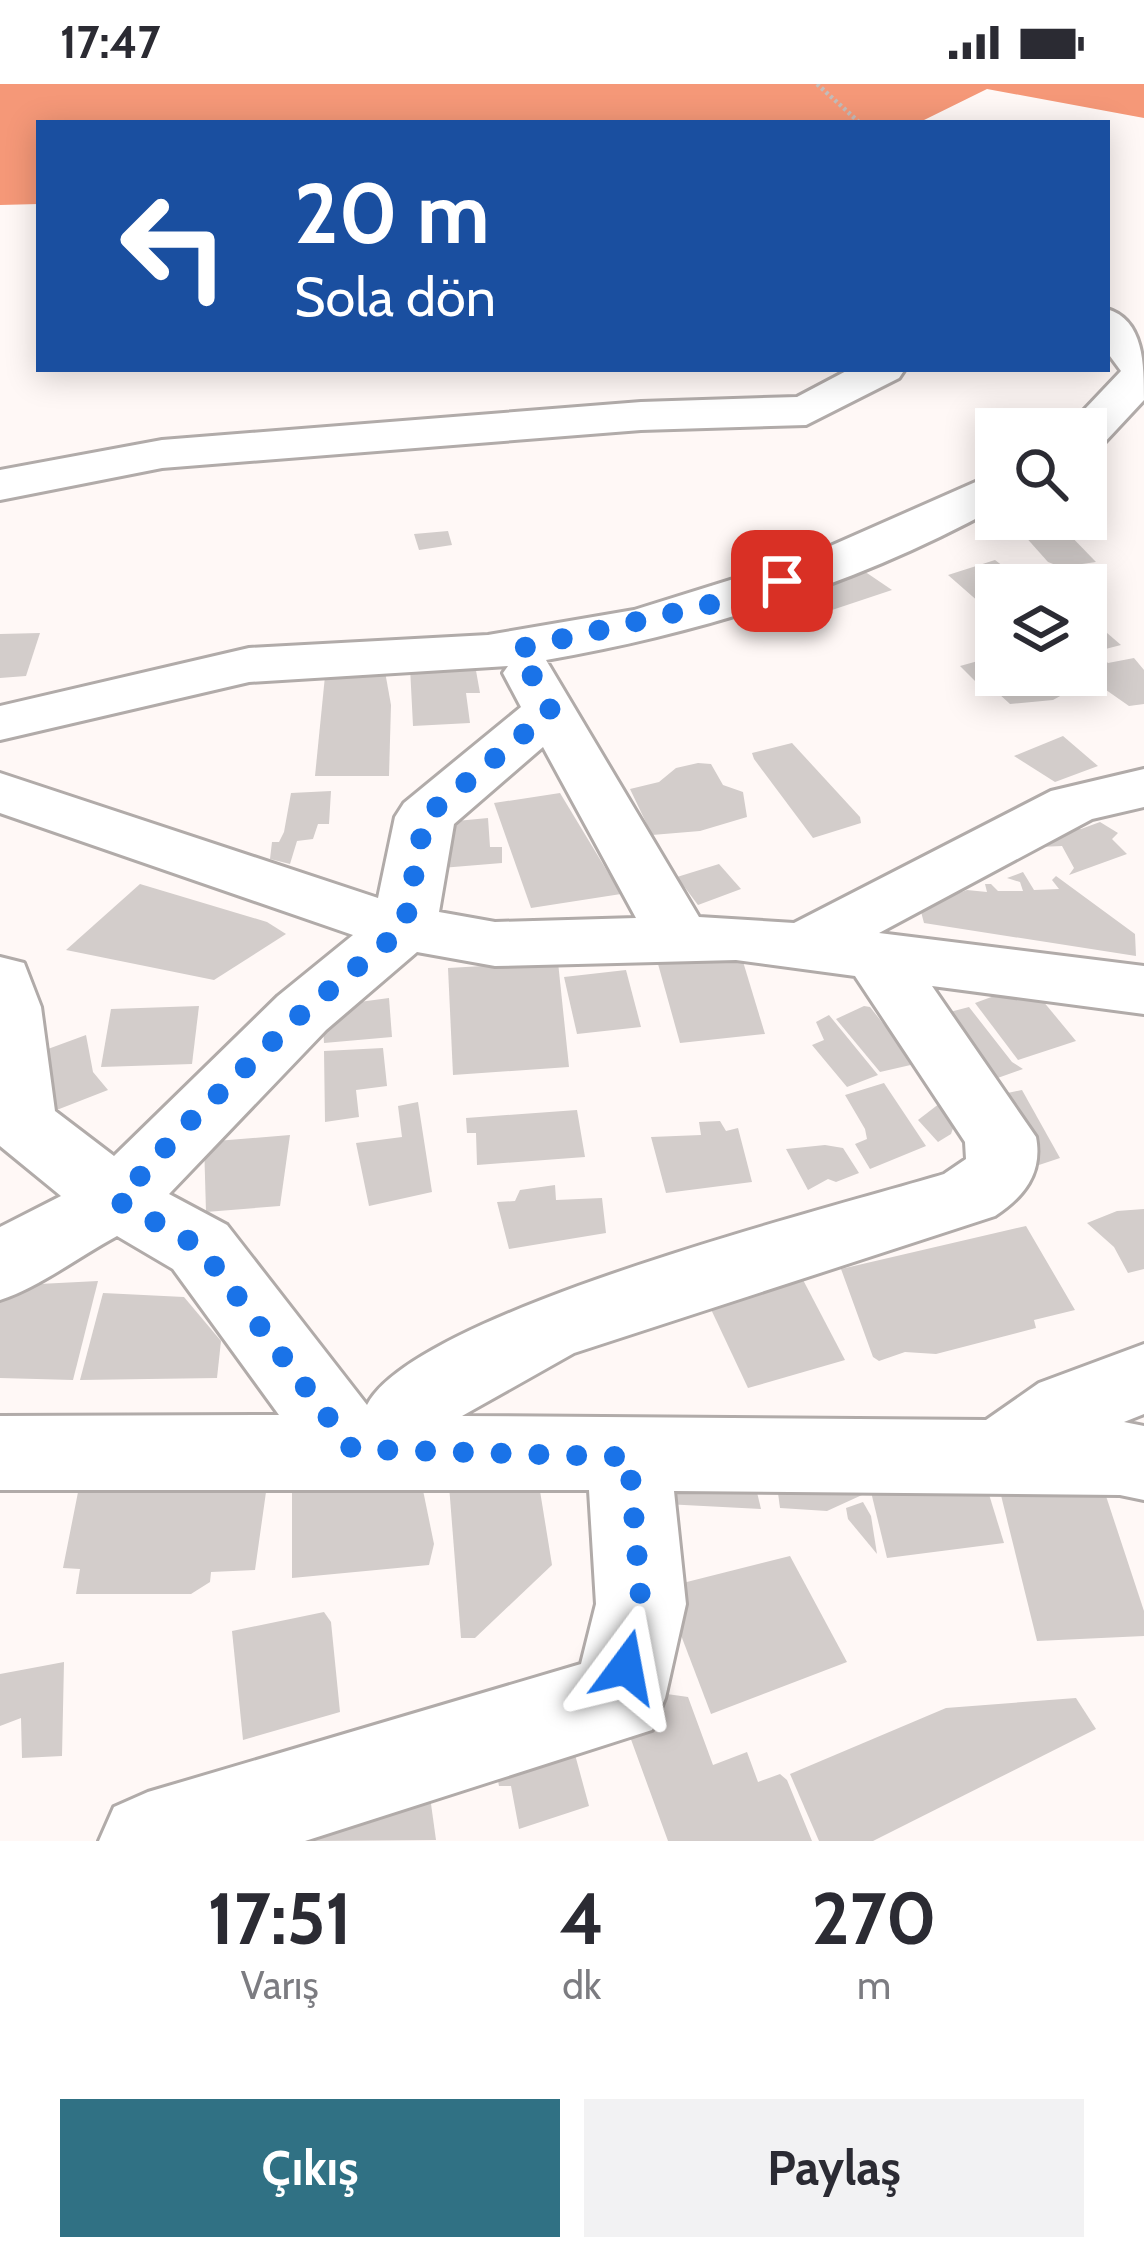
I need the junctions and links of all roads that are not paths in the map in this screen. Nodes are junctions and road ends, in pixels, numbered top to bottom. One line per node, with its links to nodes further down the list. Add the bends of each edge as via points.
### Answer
1 (1110, 326): 3 (street)
2 (878, 372): 5 (street, via 806,411 641,416 162,454)
3 (1144, 372): 4 (street)
4 (1107, 412)
5 (0, 485)
6 (975, 500): 7 (street, via 738,598)
7 (518, 649): 8 (street); 9 (street, via 243,665)
8 (551, 711): 12 (street, via 425,817); 13 (street)
9 (0, 723)
10 (1144, 788): 14 (street, via 1072,805)
11 (0, 792): 12 (street)
12 (404, 928): 13 (street, via 494,944); 18 (street, via 302,1013)
13 (680, 940): 14 (street)
14 (801, 946): 15 (street)
15 (876, 956): 17 (street); 21 (street, via 1000,1137 1006,1160 999,1176 969,1195 549,1328 442,1384)
16 (0, 980): 18 (street, via 21,1124)
17 (1144, 990)
18 (118, 1201): 19 (street); 21 (street, via 200,1247)
19 (0, 1269)
20 (1144, 1379): 24 (street, via 1058,1413 1019,1438)
21 (369, 1450): 22 (street); 23 (street)
22 (0, 1454)
23 (629, 1457): 24 (street); 26 (street, via 641,1604 619,1698)
24 (1007, 1457): 25 (street)
25 (1144, 1463)
26 (148, 1841)

